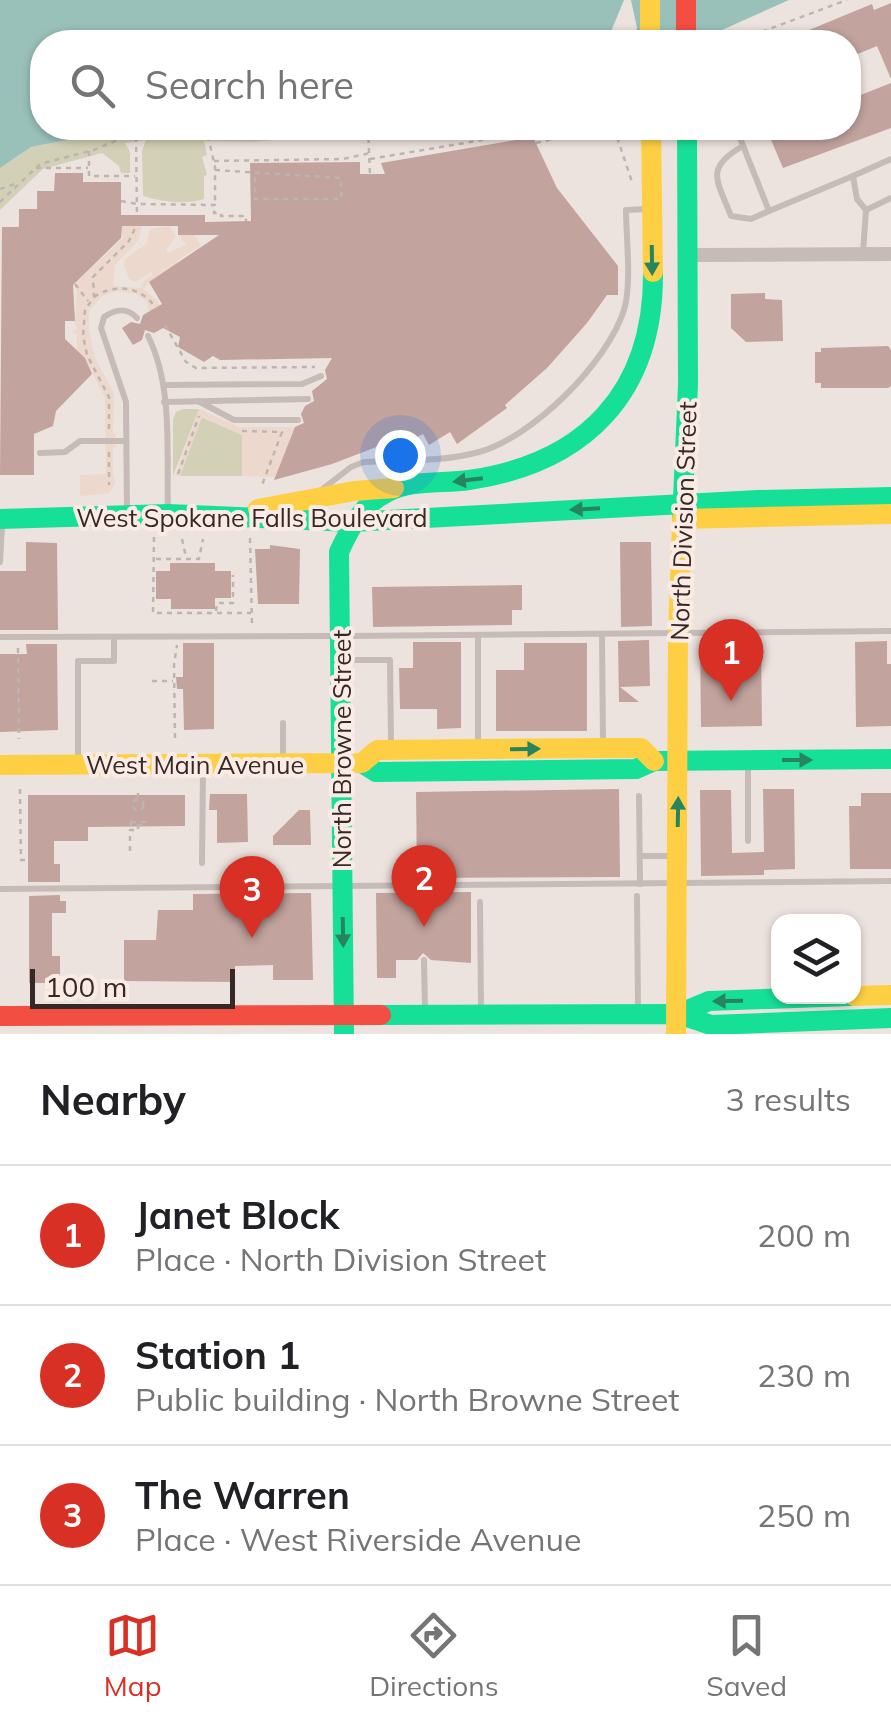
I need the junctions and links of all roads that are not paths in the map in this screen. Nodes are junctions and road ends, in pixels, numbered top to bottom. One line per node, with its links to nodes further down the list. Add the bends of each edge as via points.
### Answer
1 (650, 0): 3 (main road)
2 (686, 0): 4 (main road)
3 (650, 30)
4 (686, 30)
5 (651, 140): 12 (main road)
6 (687, 140): 17 (main road, North Division Street)
7 (741, 140): 8 (lane)
8 (743, 146): 14 (lane); 14 (lane, via 717,165 731,216 751,219)
9 (891, 159): 10 (lane)
10 (853, 176): 13 (lane, via 856,199); 14 (lane)
11 (891, 198): 13 (lane)
12 (652, 209): 28 (main road, one-way to 28, via 649,328 626,392 605,420 560,455 524,470); 30 (lane, via 626,210 624,312 595,365 553,408 478,452 351,466)
13 (866, 210): 15 (lane)
14 (770, 211)
15 (863, 254): 16 (street); 17 (street)
16 (891, 254)
17 (689, 255): 31 (main road, North Division Street)
18 (137, 318): 26 (lane, via 114,310 101,328 122,386)
19 (148, 336): 21 (lane)
20 (321, 376): 21 (lane, via 302,384)
21 (164, 385): 24 (lane)
22 (308, 399): 23 (lane)
23 (197, 401): 24 (lane); 25 (lane, via 234,420)
24 (164, 402): 33 (lane)
25 (298, 420)
26 (126, 441): 27 (lane, via 80,440 65,452); 32 (lane)
27 (40, 452)
28 (394, 488): 30 (main road); 37 (main road)
29 (891, 497): 31 (main road)
30 (312, 499): 34 (main road)
31 (682, 512): 35 (main road); 37 (main road, West Spokane Falls Boulevard, one-way to 37); 40 (main road, North Division Street)
32 (127, 514): 33 (main road, West Spokane Falls Boulevard); 36 (main road, West Spokane Falls Boulevard)
33 (168, 514): 34 (main road, West Spokane Falls Boulevard)
34 (226, 514): 37 (main road, West Spokane Falls Boulevard)
35 (891, 514)
36 (1, 519): 38 (lane)
37 (352, 522): 42 (main road, North Browne Street, via 339,552)
38 (0, 562)
39 (891, 631): 40 (lane)
40 (678, 634): 41 (lane); 54 (main road, North Division Street)
41 (602, 635): 43 (lane); 48 (lane)
42 (341, 636): 43 (lane); 45 (lane); 46 (main road, North Browne Street)
43 (478, 636): 49 (lane)
44 (0, 637): 45 (lane)
45 (114, 637): 58 (lane, via 114,661 78,661)
46 (341, 660): 50 (lane, via 390,660); 56 (main road, North Browne Street)
47 (283, 723): 55 (lane)
48 (604, 748): 49 (main road, West Main Avenue, one-way to 48); 53 (main road, West Main Avenue, via 640,748)
49 (478, 749): 50 (main road, West Main Avenue)
50 (390, 750): 56 (main road, West Main Avenue)
51 (891, 759): 52 (main road, West Main Avenue, one-way to 51)
52 (748, 760): 54 (main road, West Main Avenue); 61 (lane)
53 (654, 761): 54 (main road, West Main Avenue); 56 (main road, via 636,769 376,772)
54 (679, 761): 63 (main road, North Division Street, one-way to 54)
55 (283, 763): 56 (main road, West Main Avenue); 57 (main road, West Main Avenue)
56 (352, 763): 68 (main road, North Browne Street)
57 (203, 764): 58 (main road, West Main Avenue); 64 (lane)
58 (78, 765): 59 (main road, West Main Avenue)
59 (0, 766)
60 (639, 796): 62 (lane)
61 (748, 841)
62 (640, 856): 63 (lane); 67 (lane)
63 (678, 856): 66 (main road, North Division Street)
64 (202, 863)
65 (891, 881): 66 (lane)
66 (678, 883): 67 (lane); 83 (main road, North Division Street)
67 (640, 884): 68 (lane)
68 (342, 886): 69 (lane); 82 (main road, North Browne Street, one-way to 82)
69 (0, 889)
70 (637, 896): 78 (lane)
71 (480, 902): 77 (lane)
72 (424, 960): 76 (lane)
73 (891, 995): 74 (main road)
74 (861, 996)
75 (771, 999): 83 (main road, one-way to 83, via 709,1001)
76 (425, 1014): 77 (main road); 82 (main road)
77 (481, 1014): 78 (main road)
78 (638, 1014): 83 (main road)
79 (891, 1018): 83 (main road)
80 (5, 1022): 84 (main road)
81 (266, 1024): 82 (main road); 84 (main road)
82 (344, 1024)
83 (677, 1024)
84 (49, 1025)

